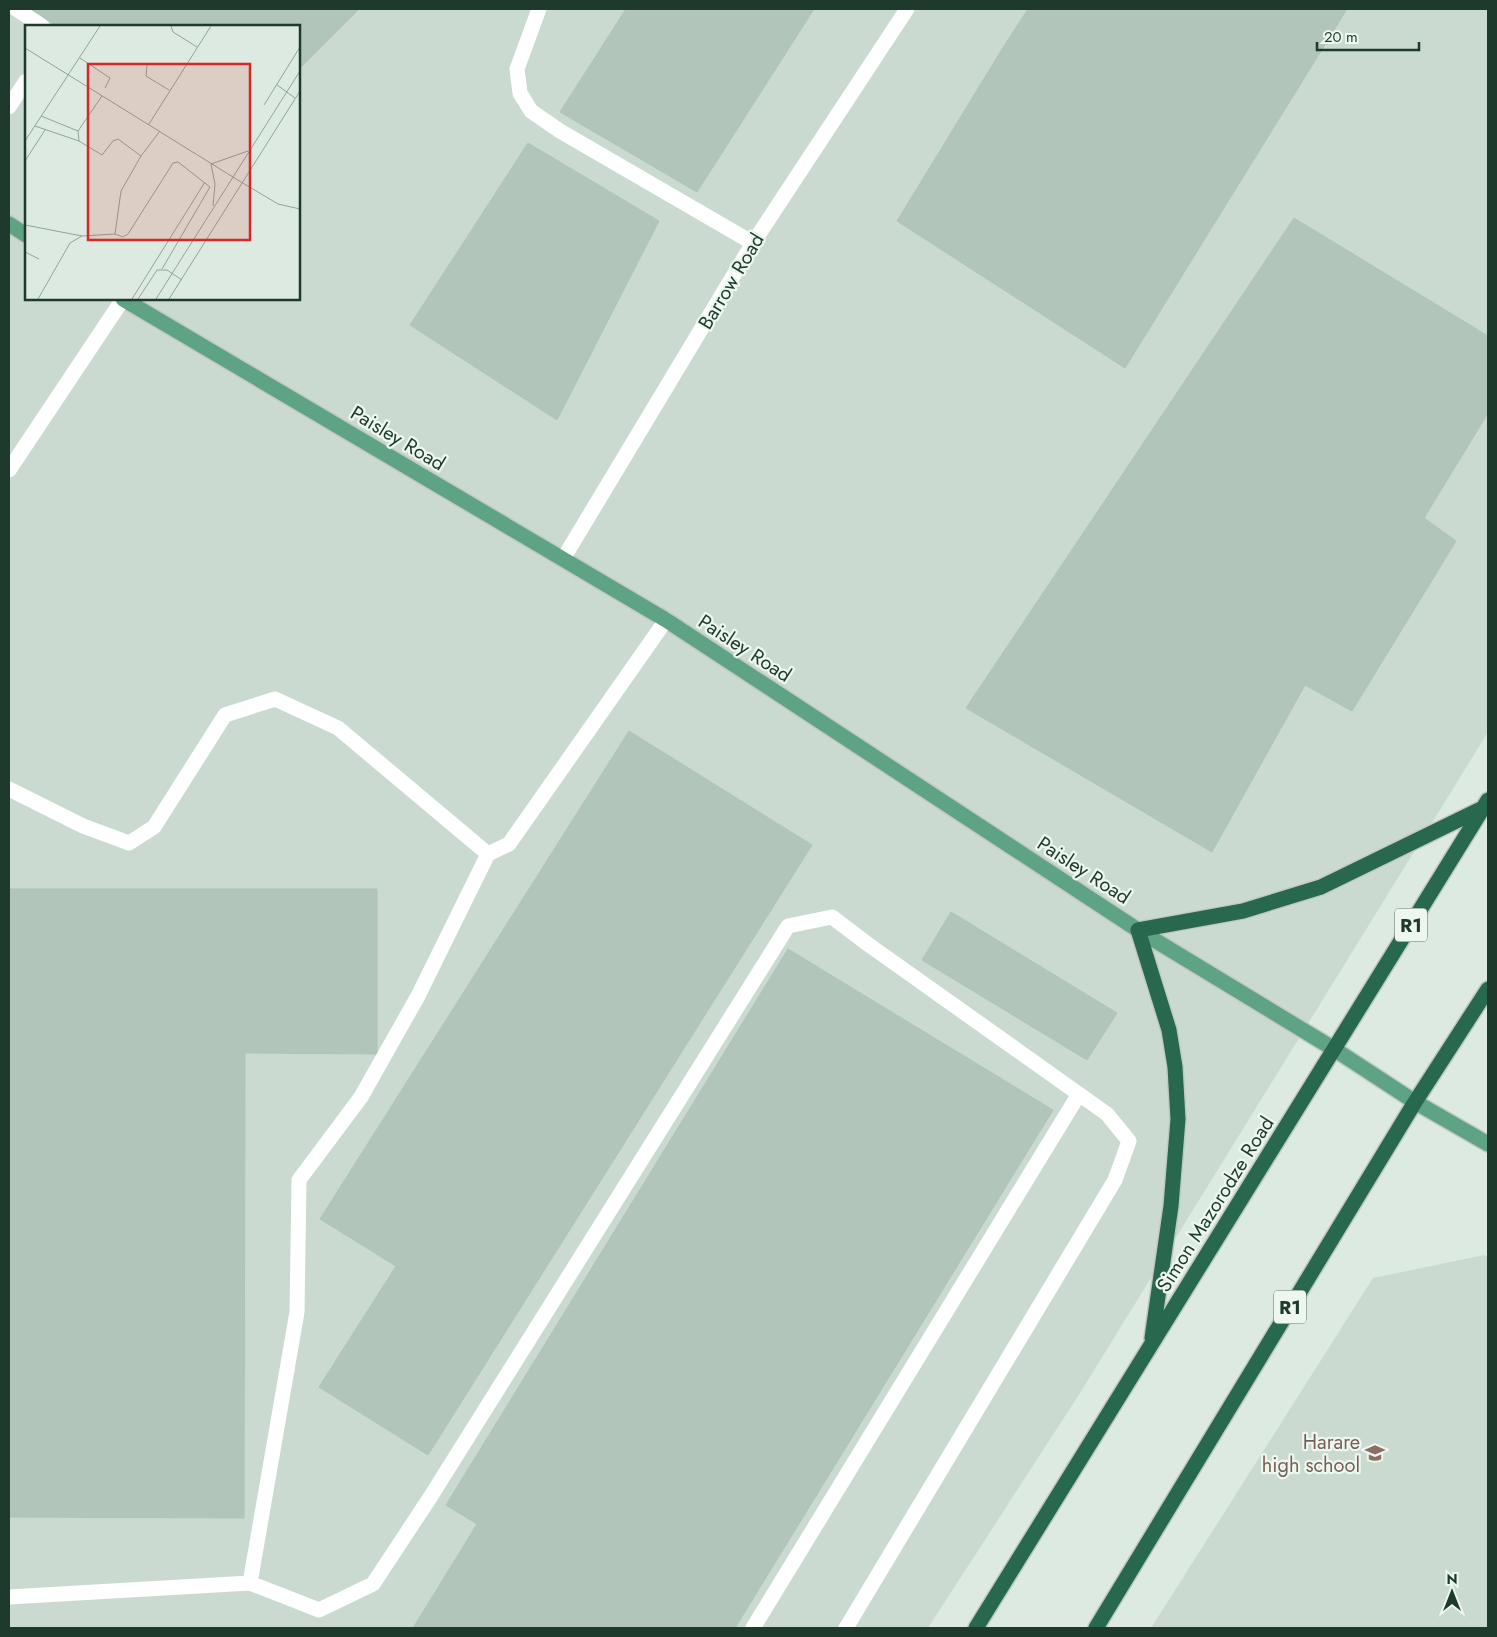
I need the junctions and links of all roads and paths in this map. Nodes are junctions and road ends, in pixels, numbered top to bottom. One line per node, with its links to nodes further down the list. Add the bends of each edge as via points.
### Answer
1 (16, 9): 4 (street)
2 (539, 9): 9 (street, via 517,69 520,93 531,111 553,127)
3 (906, 9): 9 (street, Barrow Road)
4 (40, 25)
5 (25, 83): 6 (street)
6 (9, 107)
7 (9, 224): 8 (main road)
8 (25, 234)
9 (753, 243): 13 (street, Barrow Road)
10 (122, 300): 12 (street)
11 (125, 300): 13 (main road, Paisley Road)
12 (9, 470)
13 (563, 559): 14 (main road, Paisley Road)
14 (666, 620): 17 (street, via 509,844); 18 (main road, Paisley Road)
15 (9, 789): 17 (street, via 83,826 129,843 154,827 225,715 274,699 338,728)
16 (1486, 804): 18 (highway, via 1320,887 1243,911); 20 (highway, Simon Mazorodze Road / R1)
17 (488, 854): 25 (street, via 418,996 361,1097 299,1180 297,1312)
18 (1138, 930): 20 (main road, Paisley Road); 24 (highway, via 1169,1030 1178,1119 1171,1206)
19 (1488, 989): 22 (highway, R1)
20 (1334, 1049): 22 (main road, Paisley Road); 24 (highway, Simon Mazorodze Road / R1)
21 (1079, 1094): 25 (street, via 832,916 788,926 373,1584 319,1610); 27 (street); 28 (street, via 1107,1114 1129,1141 1115,1180)
22 (1415, 1102): 23 (main road, Paisley Road); 30 (highway, R1)
23 (1488, 1144)
24 (1151, 1344): 29 (highway, Simon Mazorodze Road / R1)
25 (250, 1583): 26 (street)
26 (9, 1597)
27 (753, 1628)
28 (846, 1628)
29 (976, 1628)
30 (1096, 1628)

